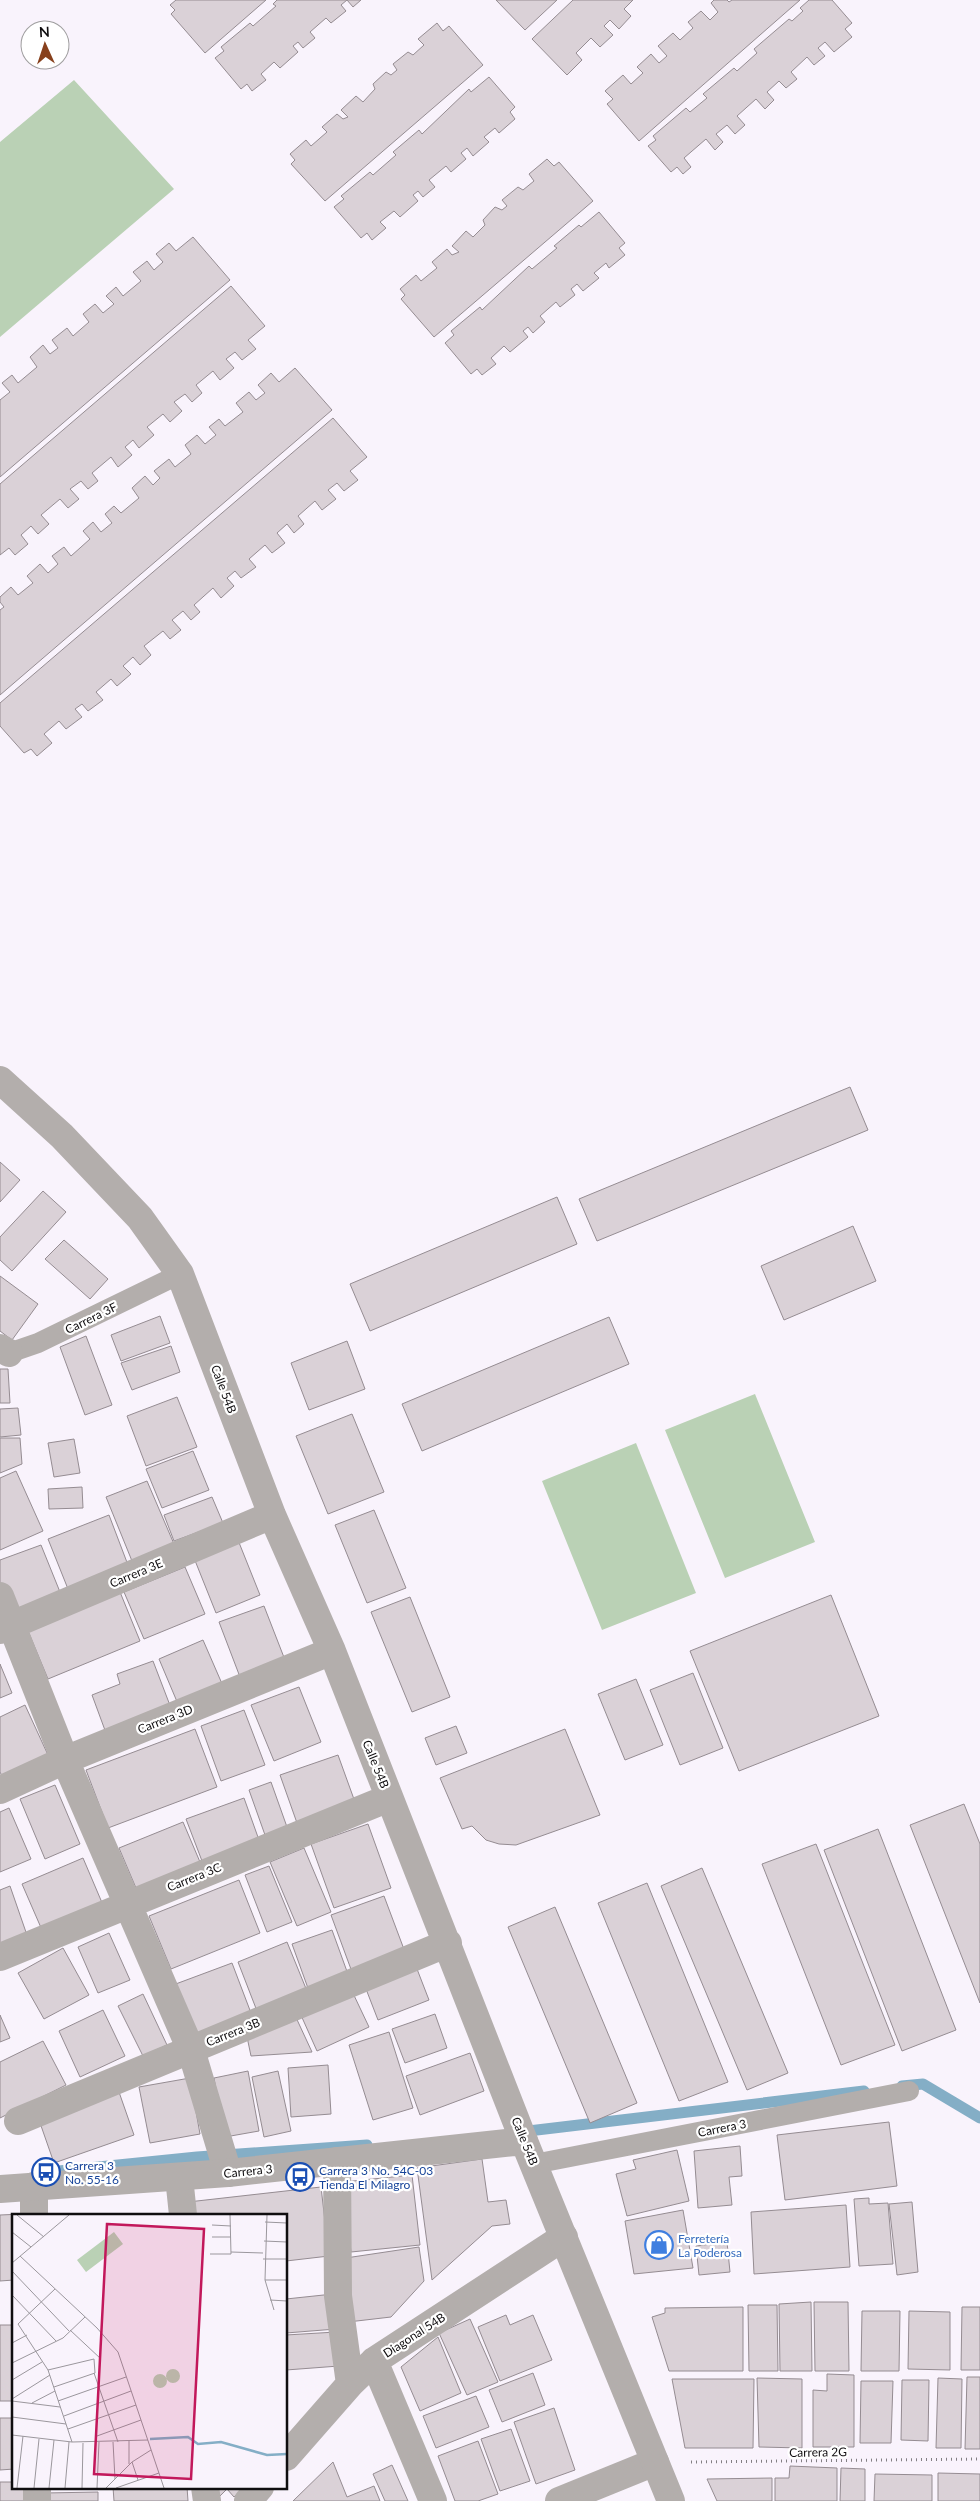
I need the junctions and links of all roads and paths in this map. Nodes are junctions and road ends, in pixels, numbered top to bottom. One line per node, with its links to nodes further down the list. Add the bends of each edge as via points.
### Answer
1 (0, 1080): 2 (street, Calle 54B, via 62,1136 140,1218)
2 (180, 1274): 3 (lane, Carrera 3F, via 38,1343); 4 (street, Calle 54B)
3 (3, 1352)
4 (272, 1515): 6 (street, Carrera 3E); 7 (street, Calle 54B)
5 (0, 1596): 6 (street)
6 (6, 1627): 8 (street)
7 (332, 1651): 8 (street, Carrera 3D); 10 (street, Calle 54B)
8 (65, 1760): 9 (street, Carrera 3D); 11 (street)
9 (0, 1790)
10 (390, 1798): 11 (street, Carrera 3C); 12 (street, Calle 54B)
11 (126, 1904): 13 (street, Carrera 3C); 14 (street)
12 (448, 1943): 14 (street, Carrera 3B); 17 (street, Calle 54B)
13 (0, 1957)
14 (191, 2050): 16 (street, Carrera 3B); 19 (street)
15 (909, 2091): 17 (lane, Carrera 3)
16 (18, 2121)
17 (529, 2152): 18 (street, Carrera 3); 25 (street, Calle 54B)
18 (337, 2161): 19 (street, Carrera 3); 27 (street, via 338,2296)
19 (228, 2173): 20 (street, Carrera 3)
20 (178, 2177): 21 (street, Carrera 3); 24 (street)
21 (34, 2186): 22 (street, Carrera 3); 23 (street)
22 (0, 2189)
23 (34, 2214)
24 (183, 2214)
25 (564, 2237): 26 (street, Diagonal 54B); 30 (street, Calle 54B)
26 (374, 2361): 27 (street, Diagonal 54B); 37 (street)
27 (350, 2384): 28 (street, Diagonal 54B)
28 (288, 2455)
29 (980, 2459): 30 (path, Carrera 2G)
30 (655, 2462): 38 (street); 39 (street, Calle 54B)
31 (37, 2488): 34 (street)
32 (205, 2488): 35 (street)
33 (259, 2488): 36 (street)
34 (37, 2501)
35 (207, 2501)
36 (248, 2501)
37 (434, 2501)
38 (559, 2501)
39 (671, 2501)

